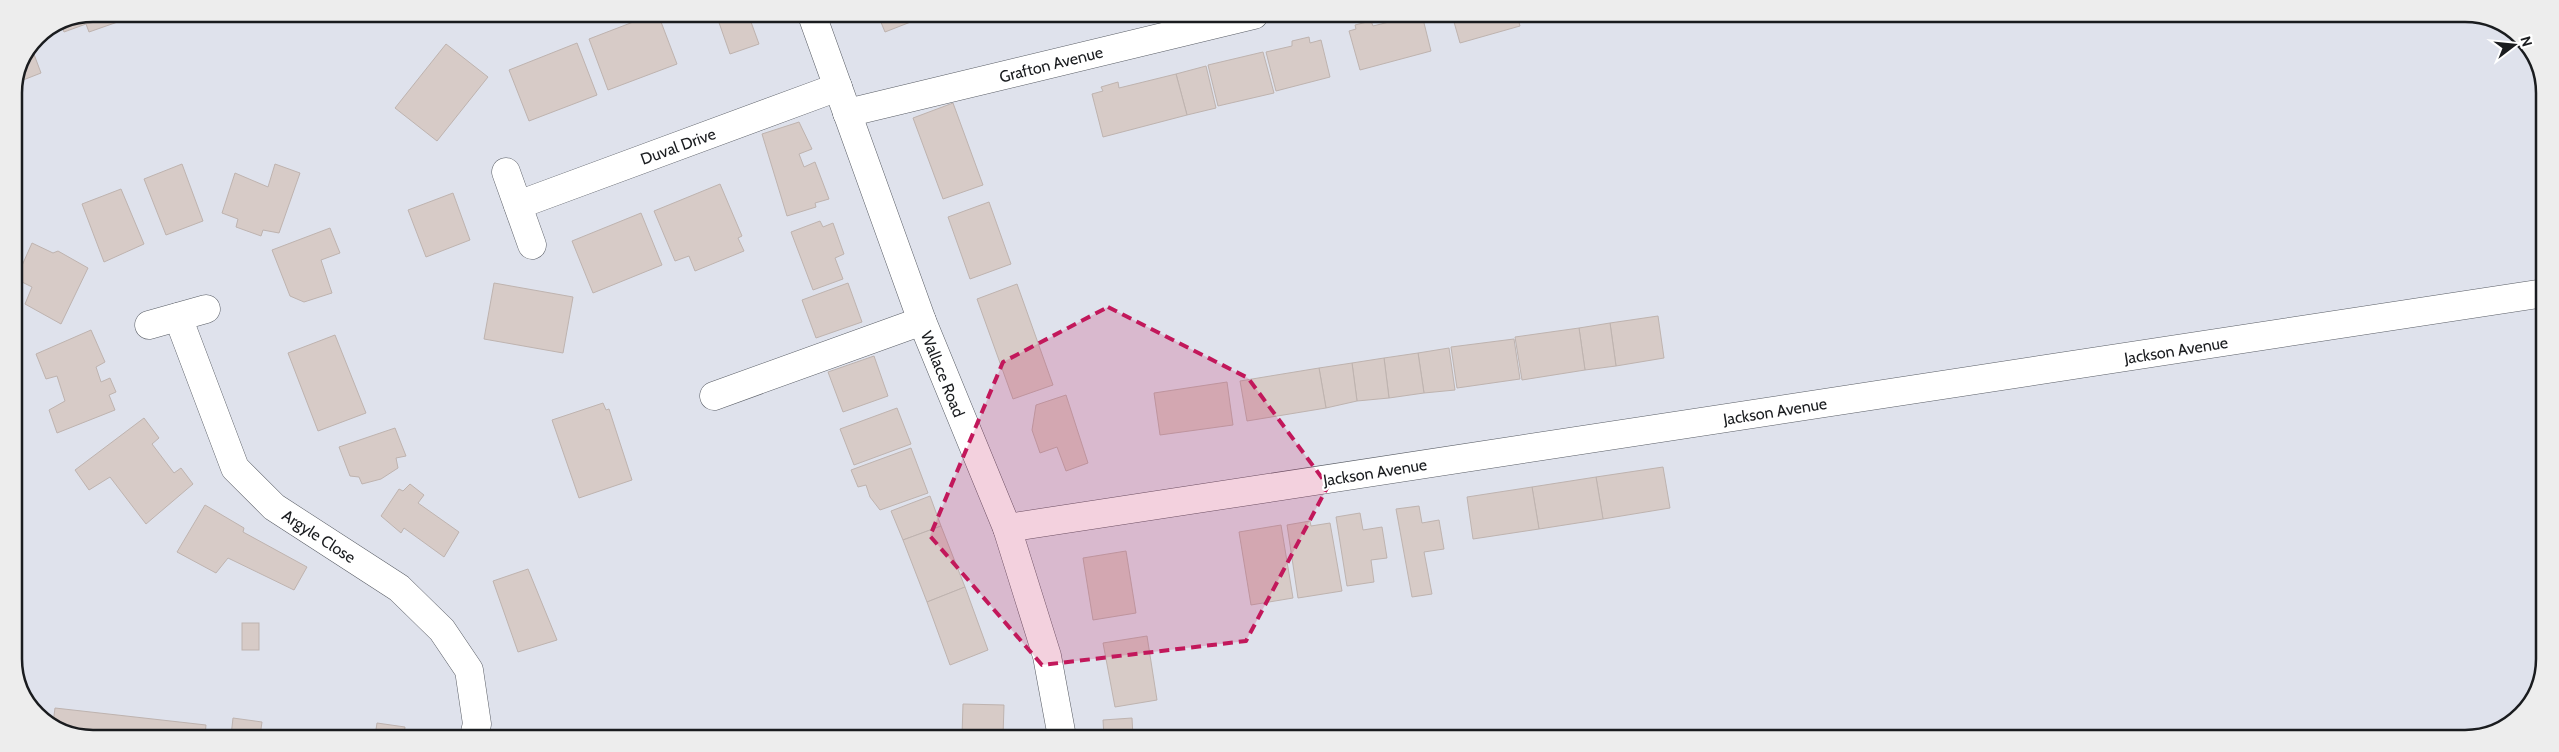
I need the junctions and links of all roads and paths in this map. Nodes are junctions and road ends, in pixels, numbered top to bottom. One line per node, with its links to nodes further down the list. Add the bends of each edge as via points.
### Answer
1 (814, 22): 3 (street, Wallace Road)
2 (1225, 22): 4 (street, Grafton Avenue)
3 (838, 88): 4 (street, Wallace Road); 6 (street, Duval Drive)
4 (848, 113): 11 (street, Wallace Road)
5 (506, 172): 6 (street)
6 (518, 205): 7 (street)
7 (532, 245)
8 (2536, 295): 14 (street, Jackson Avenue)
9 (206, 309): 10 (street)
10 (178, 317): 12 (street); 15 (street, Argyle Close, via 235,468 274,507 399,588 442,630 468,670)
11 (922, 321): 13 (street); 14 (street, Wallace Road)
12 (149, 325)
13 (714, 396)
14 (1007, 528): 16 (street, Wallace Road, via 1047,656)
15 (476, 729)
16 (1061, 729)

